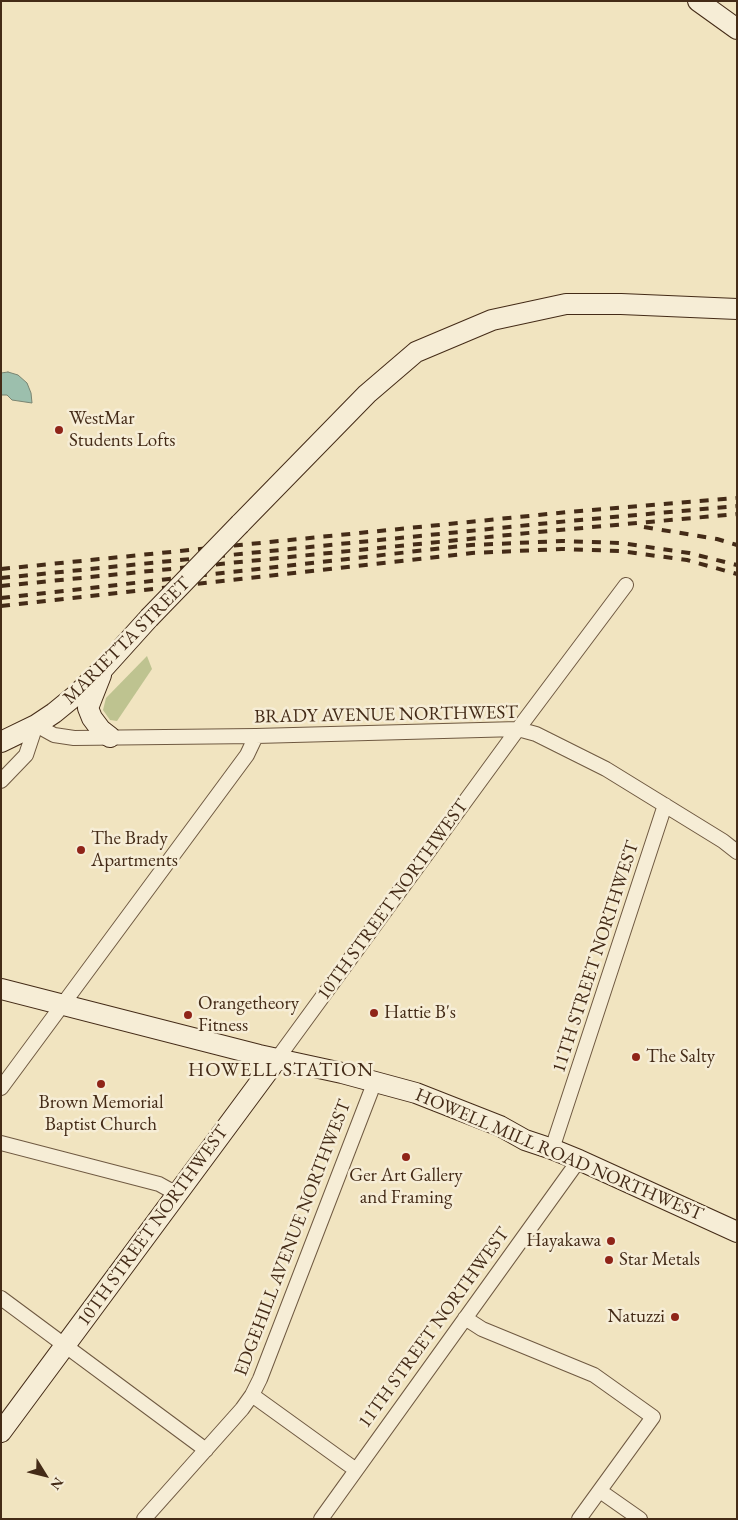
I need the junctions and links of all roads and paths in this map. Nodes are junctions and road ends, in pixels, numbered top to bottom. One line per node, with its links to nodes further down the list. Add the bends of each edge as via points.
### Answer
1 (698, 1): 2 (main road)
2 (737, 29)
3 (737, 309): 5 (main road, MARIETTA STREET, bridge, via 566,304 492,320 416,352 367,394)
4 (626, 585): 7 (street, 10TH STREET NORTHWEST)
5 (103, 669): 6 (main road, MARIETTA STREET, via 76,695); 9 (main road, via 88,708 101,730)
6 (36, 725): 9 (street, BRADY AVENUE NORTHWEST, via 59,736); 10 (main road, MARIETTA STREET); 11 (street, via 26,755)
7 (518, 729): 8 (street, BRADY AVENUE NORTHWEST); 12 (street, BRADY AVENUE NORTHWEST, via 574,752); 16 (street, 10TH STREET NORTHWEST)
8 (256, 736): 9 (street, BRADY AVENUE NORTHWEST); 15 (street, via 248,755)
9 (110, 737)
10 (1, 742)
11 (1, 782)
12 (666, 805): 13 (street, BRADY AVENUE NORTHWEST); 20 (street, 11TH STREET NORTHWEST)
13 (737, 852)
14 (1, 989): 15 (main road, HOWELL MILL ROAD NORTHWEST)
15 (63, 1005): 16 (main road, HOWELL MILL ROAD NORTHWEST); 18 (street)
16 (277, 1059): 17 (main road, HOWELL MILL ROAD NORTHWEST); 22 (main road, 10TH STREET NORTHWEST)
17 (375, 1081): 20 (main road, HOWELL MILL ROAD NORTHWEST, via 453,1107); 27 (street, EDGEHILL AVENUE NORTHWEST)
18 (1, 1088)
19 (1, 1143): 22 (street, via 159,1184)
20 (552, 1149): 21 (main road, HOWELL MILL ROAD NORTHWEST)
21 (579, 1160): 23 (main road, HOWELL MILL ROAD NORTHWEST); 25 (street, 11TH STREET NORTHWEST)
22 (177, 1194): 26 (main road, 10TH STREET NORTHWEST)
23 (737, 1232)
24 (1, 1298): 26 (street)
25 (465, 1318): 30 (street, 11TH STREET NORTHWEST); 31 (street, via 482,1329 594,1375 653,1418)
26 (65, 1345): 28 (main road, 10TH STREET NORTHWEST); 29 (street)
27 (252, 1395): 29 (street, EDGEHILL AVENUE NORTHWEST); 30 (street)
28 (1, 1432)
29 (206, 1450): 32 (street, EDGEHILL AVENUE NORTHWEST)
30 (356, 1470): 33 (street, 11TH STREET NORTHWEST)
31 (600, 1491): 34 (street); 35 (street)
32 (144, 1519)
33 (321, 1519)
34 (579, 1519)
35 (640, 1519)

